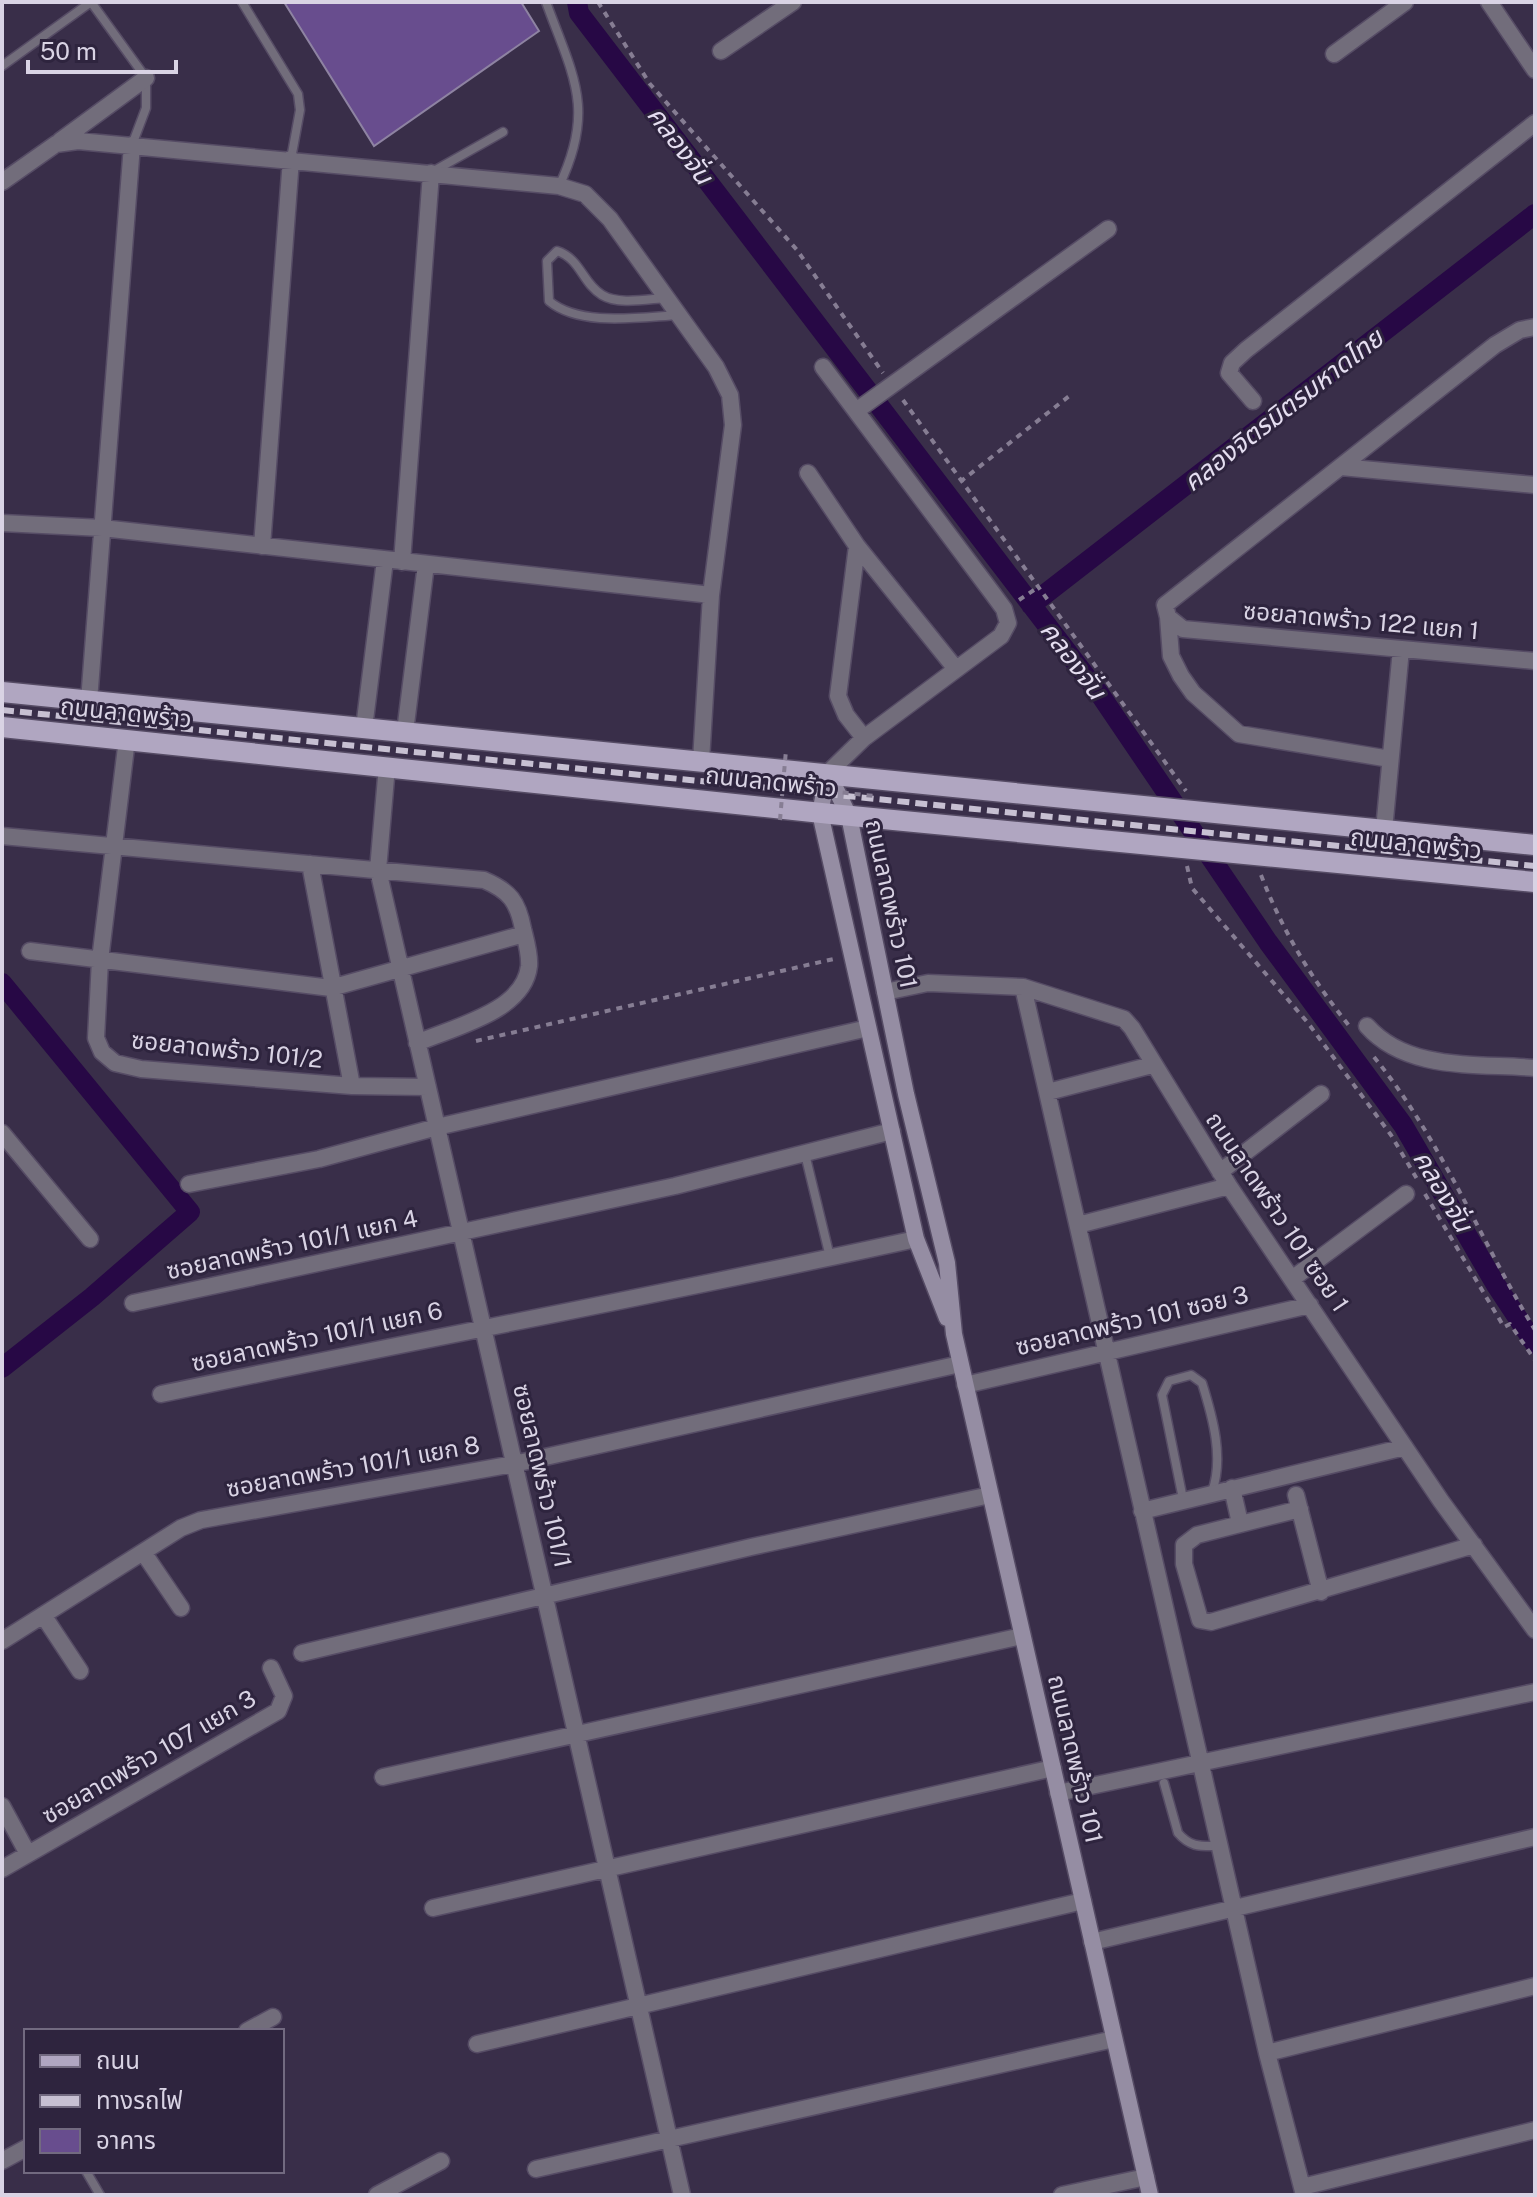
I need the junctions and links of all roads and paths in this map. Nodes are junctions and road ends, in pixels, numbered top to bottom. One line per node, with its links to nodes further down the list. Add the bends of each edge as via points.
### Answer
1 (91, 2): 10 (lane); 12 (lane)
2 (242, 2): 17 (lane, via 298,94)
3 (546, 2): 20 (lane, via 574,76 580,126)
4 (598, 2): 26 (path, via 650,84 797,250)
5 (793, 2): 8 (street)
6 (1405, 2): 9 (street)
7 (1489, 2): 11 (street)
8 (721, 51)
9 (1334, 54)
10 (2, 66)
11 (1535, 70)
12 (146, 78): 15 (street); 16 (lane, via 146,108)
13 (1535, 123): 28 (street, via 1239,356 1229,373)
14 (503, 132): 18 (lane)
15 (56, 144): 16 (street); 19 (street)
16 (132, 145): 17 (street); 35 (street)
17 (291, 159): 18 (street); 36 (street)
18 (431, 173): 20 (street); 38 (street)
19 (2, 182)
20 (559, 186): 22 (street, via 585,194 610,219)
21 (1108, 229): 26 (street)
22 (666, 298): 23 (street); 23 (lane, via 602,296 571,256 557,251 547,261 549,301 559,310 620,317)
23 (680, 315): 40 (street, via 730,395 733,425)
24 (1535, 327): 30 (street, via 1495,345)
25 (823, 367): 29 (street)
26 (892, 384): 29 (street); 32 (path)
27 (1073, 393): 32 (path)
28 (1253, 401)
29 (857, 410): 44 (street, via 1004,609 1008,623 1001,636)
30 (1341, 467): 33 (street); 41 (street, via 1182,588 1165,605)
31 (808, 473): 37 (street)
32 (960, 482): 59 (path)
33 (1535, 485)
34 (2, 523): 35 (street)
35 (102, 528): 36 (street); 46 (street)
36 (262, 546): 38 (street)
37 (857, 546): 44 (street); 50 (street, via 838,696)
38 (394, 561): 39 (street); 48 (street)
39 (426, 564): 40 (street); 49 (street)
40 (711, 595): 54 (street)
41 (1168, 617): 42 (street, ซอยลาดพร้าว 122 แยก 1, via 1183,629); 53 (street, via 1171,656 1181,676 1239,734)
42 (1401, 649): 43 (street, ซอยลาดพร้าว 122 แยก 1); 53 (street)
43 (1535, 661)
44 (956, 669): 50 (street)
45 (2, 692): 46 (main road, ถนนลาดพร้าว)
46 (89, 701): 48 (main road, ถนนลาดพร้าว)
47 (2, 727): 51 (main road, ถนนลาดพร้าว)
48 (364, 728): 49 (main road, ถนนลาดพร้าว)
49 (405, 732): 54 (main road, ถนนลาดพร้าว)
50 (864, 738): 56 (street)
51 (127, 739): 55 (main road, ถนนลาดพร้าว); 67 (street, ซอยลาดพร้าว 101/2)
52 (786, 750): 57 (path, bridge)
53 (1390, 759): 63 (street)
54 (701, 761): 56 (main road, ถนนลาดพร้าว)
55 (387, 766): 60 (main road, ถนนลาดพร้าว); 70 (street, ซอยลาดพร้าว 101/1)
56 (828, 773): 59 (main road, ถนนลาดพร้าว); 60 (street, ถนนลาดพร้าว 101); 61 (street, ถนนลาดพร้าว 101)
57 (783, 786): 58 (path, bridge); 62 (path, bridge)
58 (874, 796)
59 (1198, 810): 63 (main road, ถนนลาดพร้าว)
60 (820, 813): 61 (main road, ถนนลาดพร้าว); 74 (street, ถนนลาดพร้าว 101)
61 (849, 816): 66 (main road, ถนนลาดพร้าว); 79 (street, ถนนลาดพร้าว 101)
62 (780, 820)
63 (1384, 830): 65 (main road, ถนนลาดพร้าว)
64 (2, 836): 67 (street)
65 (1535, 845)
66 (1182, 846): 68 (main road, ถนนลาดพร้าว); 110 (path, via 1192,888 1308,1023 1391,1135 1504,1327 1510,1324)
67 (116, 848): 69 (street); 75 (street, ซอยลาดพร้าว 101/2)
68 (1253, 854): 71 (main road, ถนนลาดพร้าว); 81 (path, via 1280,924 1322,992)
69 (310, 864): 70 (street); 78 (street)
70 (378, 870): 72 (street, via 484,880 514,897); 76 (street, ซอยลาดพร้าว 101/1)
71 (1535, 882)
72 (524, 934): 76 (street); 82 (street, via 530,963 516,994 504,1005)
73 (30, 951): 75 (street)
74 (852, 955): 80 (street, ถนนลาดพร้าว 101); 83 (path)
75 (100, 960): 78 (street); 87 (street, ซอยลาดพร้าว 101/2, via 96,1038 115,1063)
76 (401, 971): 78 (street); 82 (street, ซอยลาดพร้าว 101/1)
77 (1023, 987): 79 (street, ถนนลาดพร้าว 101 ซอย 1, via 928,983); 85 (street, ถนนลาดพร้าว 101 ซอย 1, via 1124,1019); 89 (street)
78 (331, 988): 87 (street)
79 (885, 992): 108 (street, ถนนลาดพร้าว 101, via 947,1263)
80 (868, 1028): 91 (street); 92 (street, ถนนลาดพร้าว 101)
81 (1364, 1032): 86 (street, via 1422,1059)
82 (417, 1043): 88 (street, ซอยลาดพร้าว 101/1)
83 (466, 1043)
84 (1370, 1051): 107 (path, via 1431,1141)
85 (1152, 1065): 89 (street); 95 (street, ถนนลาดพร้าว 101 ซอย 1)
86 (1535, 1068)
87 (352, 1086): 88 (street, ซอยลาดพร้าว 101/2)
88 (428, 1087): 91 (street, ซอยลาดพร้าว 101/1)
89 (1048, 1092): 98 (street)
90 (1321, 1094): 95 (street)
91 (437, 1127): 96 (street, via 319,1159); 99 (street, ซอยลาดพร้าว 101/1)
92 (892, 1131): 94 (street, ซอยลาดพร้าว 101/1 แยก 4); 101 (street, ถนนลาดพร้าว 101)
93 (2, 1133): 100 (street)
94 (805, 1154): 99 (street, ซอยลาดพร้าว 101/1 แยก 4); 102 (lane)
95 (1225, 1179): 98 (street); 103 (street, ถนนลาดพร้าว 101 ซอย 1)
96 (189, 1184)
97 (1406, 1194): 103 (street)
98 (1078, 1225): 109 (street)
99 (461, 1233): 104 (street, ซอยลาดพร้าว 101/1 แยก 4); 106 (street, ซอยลาดพร้าว 101/1)
100 (90, 1239)
101 (916, 1239): 102 (street, ซอยลาดพร้าว 101/1 แยก 6); 108 (street, ถนนลาดพร้าว 101)
102 (831, 1258): 106 (street, ซอยลาดพร้าว 101/1 แยก 6)
103 (1292, 1279): 105 (street, ถนนลาดพร้าว 101 ซอย 1)
104 (133, 1303)
105 (1310, 1305): 109 (street, ซอยลาดพร้าว 101 ซอย 3); 114 (street, ถนนลาดพร้าว 101 ซอย 1)
106 (483, 1327): 113 (street, ซอยลาดพร้าว 101/1 แยก 6); 115 (street, ซอยลาดพร้าว 101/1)
107 (1535, 1330)
108 (954, 1334): 111 (street, ถนนลาดพร้าว 101)
109 (1106, 1351): 112 (street, ซอยลาดพร้าว 101 ซอย 3); 120 (street)
110 (1535, 1360)
111 (960, 1364): 112 (street, ถนนลาดพร้าว 101); 115 (street, ซอยลาดพร้าว 101/1 แยก 8)
112 (965, 1385): 118 (street, ถนนลาดพร้าว 101)
113 (161, 1394)
114 (1405, 1447): 116 (street); 122 (street, ถนนลาดพร้าว 101 ซอย 1)
115 (514, 1464): 123 (street, ซอยลาดพร้าว 101/1 แยก 8, via 201,1520); 125 (street, ซอยลาดพร้าว 101/1)
116 (1232, 1488): 117 (street); 121 (street)
117 (1212, 1492): 119 (street); 119 (lane, via 1218,1458 1202,1383 1191,1375 1169,1381 1162,1395)
118 (990, 1495): 125 (street); 129 (street, ถนนลาดพร้าว 101)
119 (1183, 1499): 120 (street)
120 (1142, 1511): 136 (street)
121 (1240, 1523): 124 (street, via 1298,1502); 124 (street, via 1197,1535 1184,1545 1200,1620 1211,1622)
122 (1474, 1545): 124 (street); 128 (street, ถนนลาดพร้าว 101 ซอย 1)
123 (143, 1552): 126 (street); 127 (street, ซอยลาดพร้าว 101/1 แยก 8)
124 (1321, 1592)
125 (545, 1597): 131 (street); 135 (street, ซอยลาดพร้าว 101/1)
126 (181, 1608)
127 (43, 1615): 130 (street, ซอยลาดพร้าว 101/1 แยก 8); 133 (street)
128 (1535, 1630)
129 (1022, 1636): 135 (street); 137 (street, ถนนลาดพร้าว 101)
130 (2, 1641)
131 (302, 1653)
132 (271, 1668): 144 (street, ซอยลาดพร้าว 107 แยก 3, via 284,1696 278,1711)
133 (80, 1671)
134 (1535, 1692): 136 (street)
135 (576, 1734): 138 (street); 146 (street, ซอยลาดพร้าว 101/1)
136 (1201, 1762): 140 (street); 143 (street)
137 (1053, 1768): 140 (street, ถนนลาดพร้าว 101); 146 (street)
138 (383, 1777)
139 (1164, 1783): 143 (lane, via 1178,1833 1193,1846)
140 (1058, 1793): 147 (street, ถนนลาดพร้าว 101)
141 (2, 1806): 144 (street)
142 (1535, 1837): 149 (street)
143 (1220, 1846): 149 (street)
144 (28, 1854): 145 (street, ซอยลาดพร้าว 107 แยก 3)
145 (2, 1869)
146 (608, 1870): 148 (street); 152 (street, ซอยลาดพร้าว 101/1)
147 (1083, 1901): 150 (street, ถนนลาดพร้าว 101); 152 (street)
148 (433, 1908)
149 (1234, 1909): 150 (street); 157 (street)
150 (1092, 1942): 155 (street, ถนนลาดพร้าว 101)
151 (1535, 1986): 157 (street)
152 (638, 2004): 156 (street); 159 (street, ซอยลาดพร้าว 101/1)
153 (273, 2017): 154 (street)
154 (251, 2029)
155 (1114, 2039): 159 (street); 165 (street, ถนนลาดพร้าว 101)
156 (477, 2044)
157 (1267, 2053): 166 (street)
158 (1535, 2130): 166 (street)
159 (669, 2137): 163 (street); 169 (street, ซอยลาดพร้าว 101/1)
160 (24, 2149): 161 (street)
161 (2, 2161)
162 (441, 2161): 168 (street)
163 (536, 2169)
164 (87, 2173): 167 (lane)
165 (1146, 2177): 170 (street); 171 (street, ถนนลาดพร้าว 101)
166 (1303, 2191)
167 (100, 2195)
168 (377, 2195)
169 (682, 2195)
170 (1062, 2195)
171 (1150, 2195)

